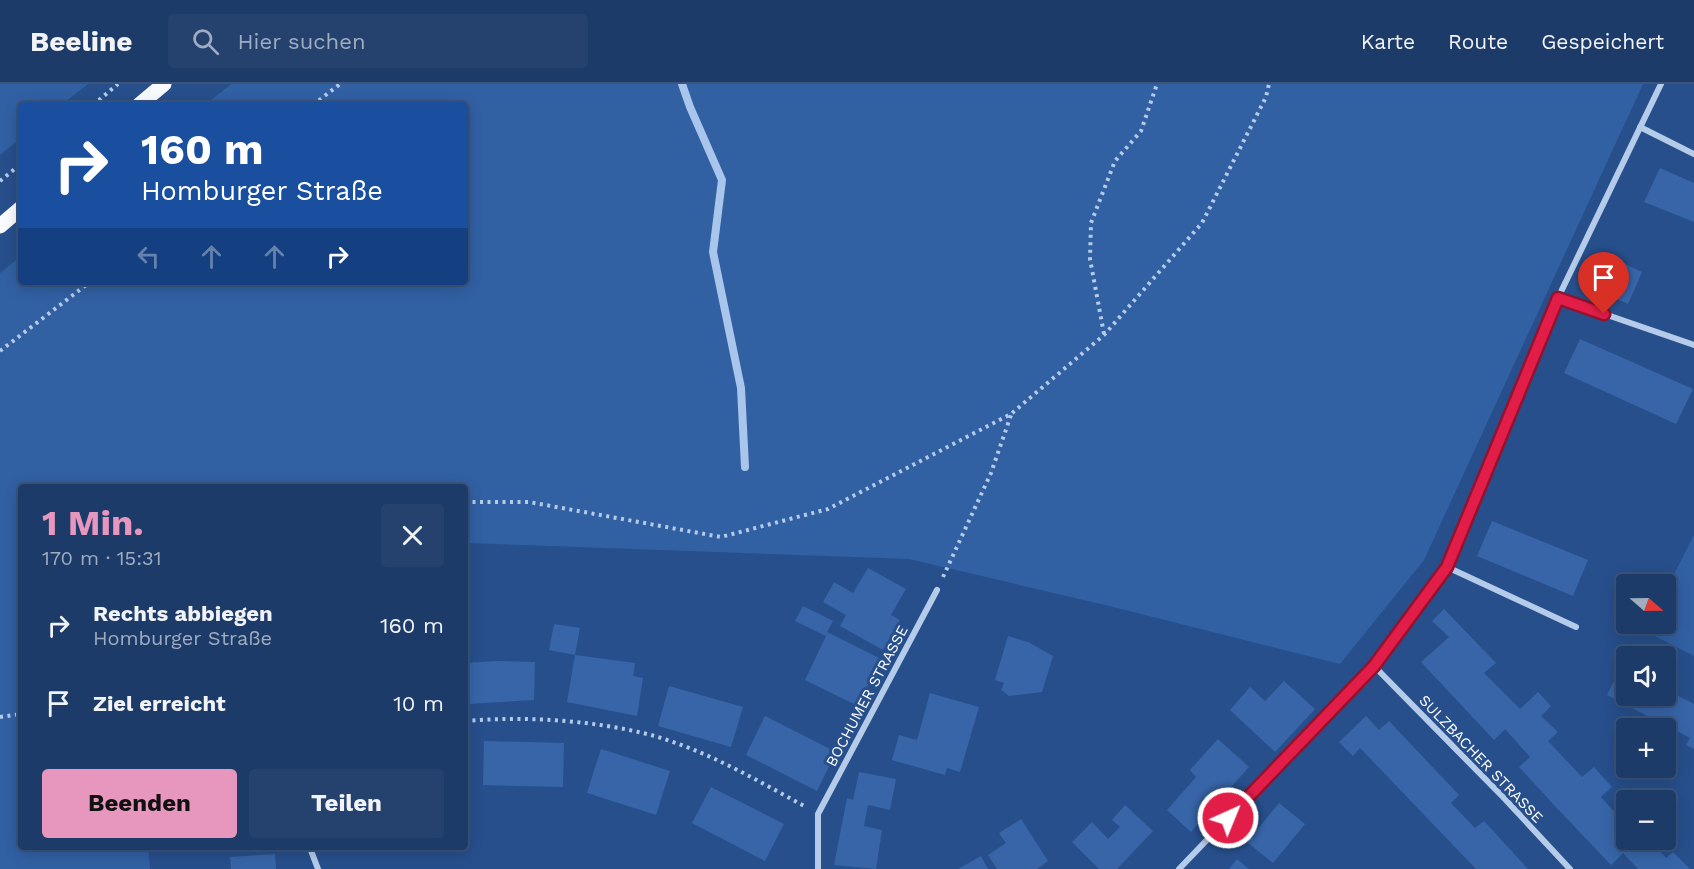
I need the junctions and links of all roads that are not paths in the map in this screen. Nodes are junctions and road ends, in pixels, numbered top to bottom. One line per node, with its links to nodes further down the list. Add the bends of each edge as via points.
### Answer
1 (164, 84): 3 (main road)
2 (1661, 84): 4 (street)
3 (143, 102)
4 (1640, 128): 5 (street); 8 (street)
5 (1694, 154)
6 (18, 211): 7 (main road)
7 (0, 226)
8 (1558, 298): 9 (street); 10 (street)
9 (1694, 345)
10 (1447, 567): 12 (street); 13 (street)
11 (937, 590): 16 (street, BOCHUMER STRASSE, via 818,814)
12 (1576, 627)
13 (1374, 666): 17 (street); 18 (street, SULZBACHER STRASSE)
14 (311, 850): 15 (street)
15 (318, 869)
16 (818, 869)
17 (1179, 869)
18 (1570, 869)

